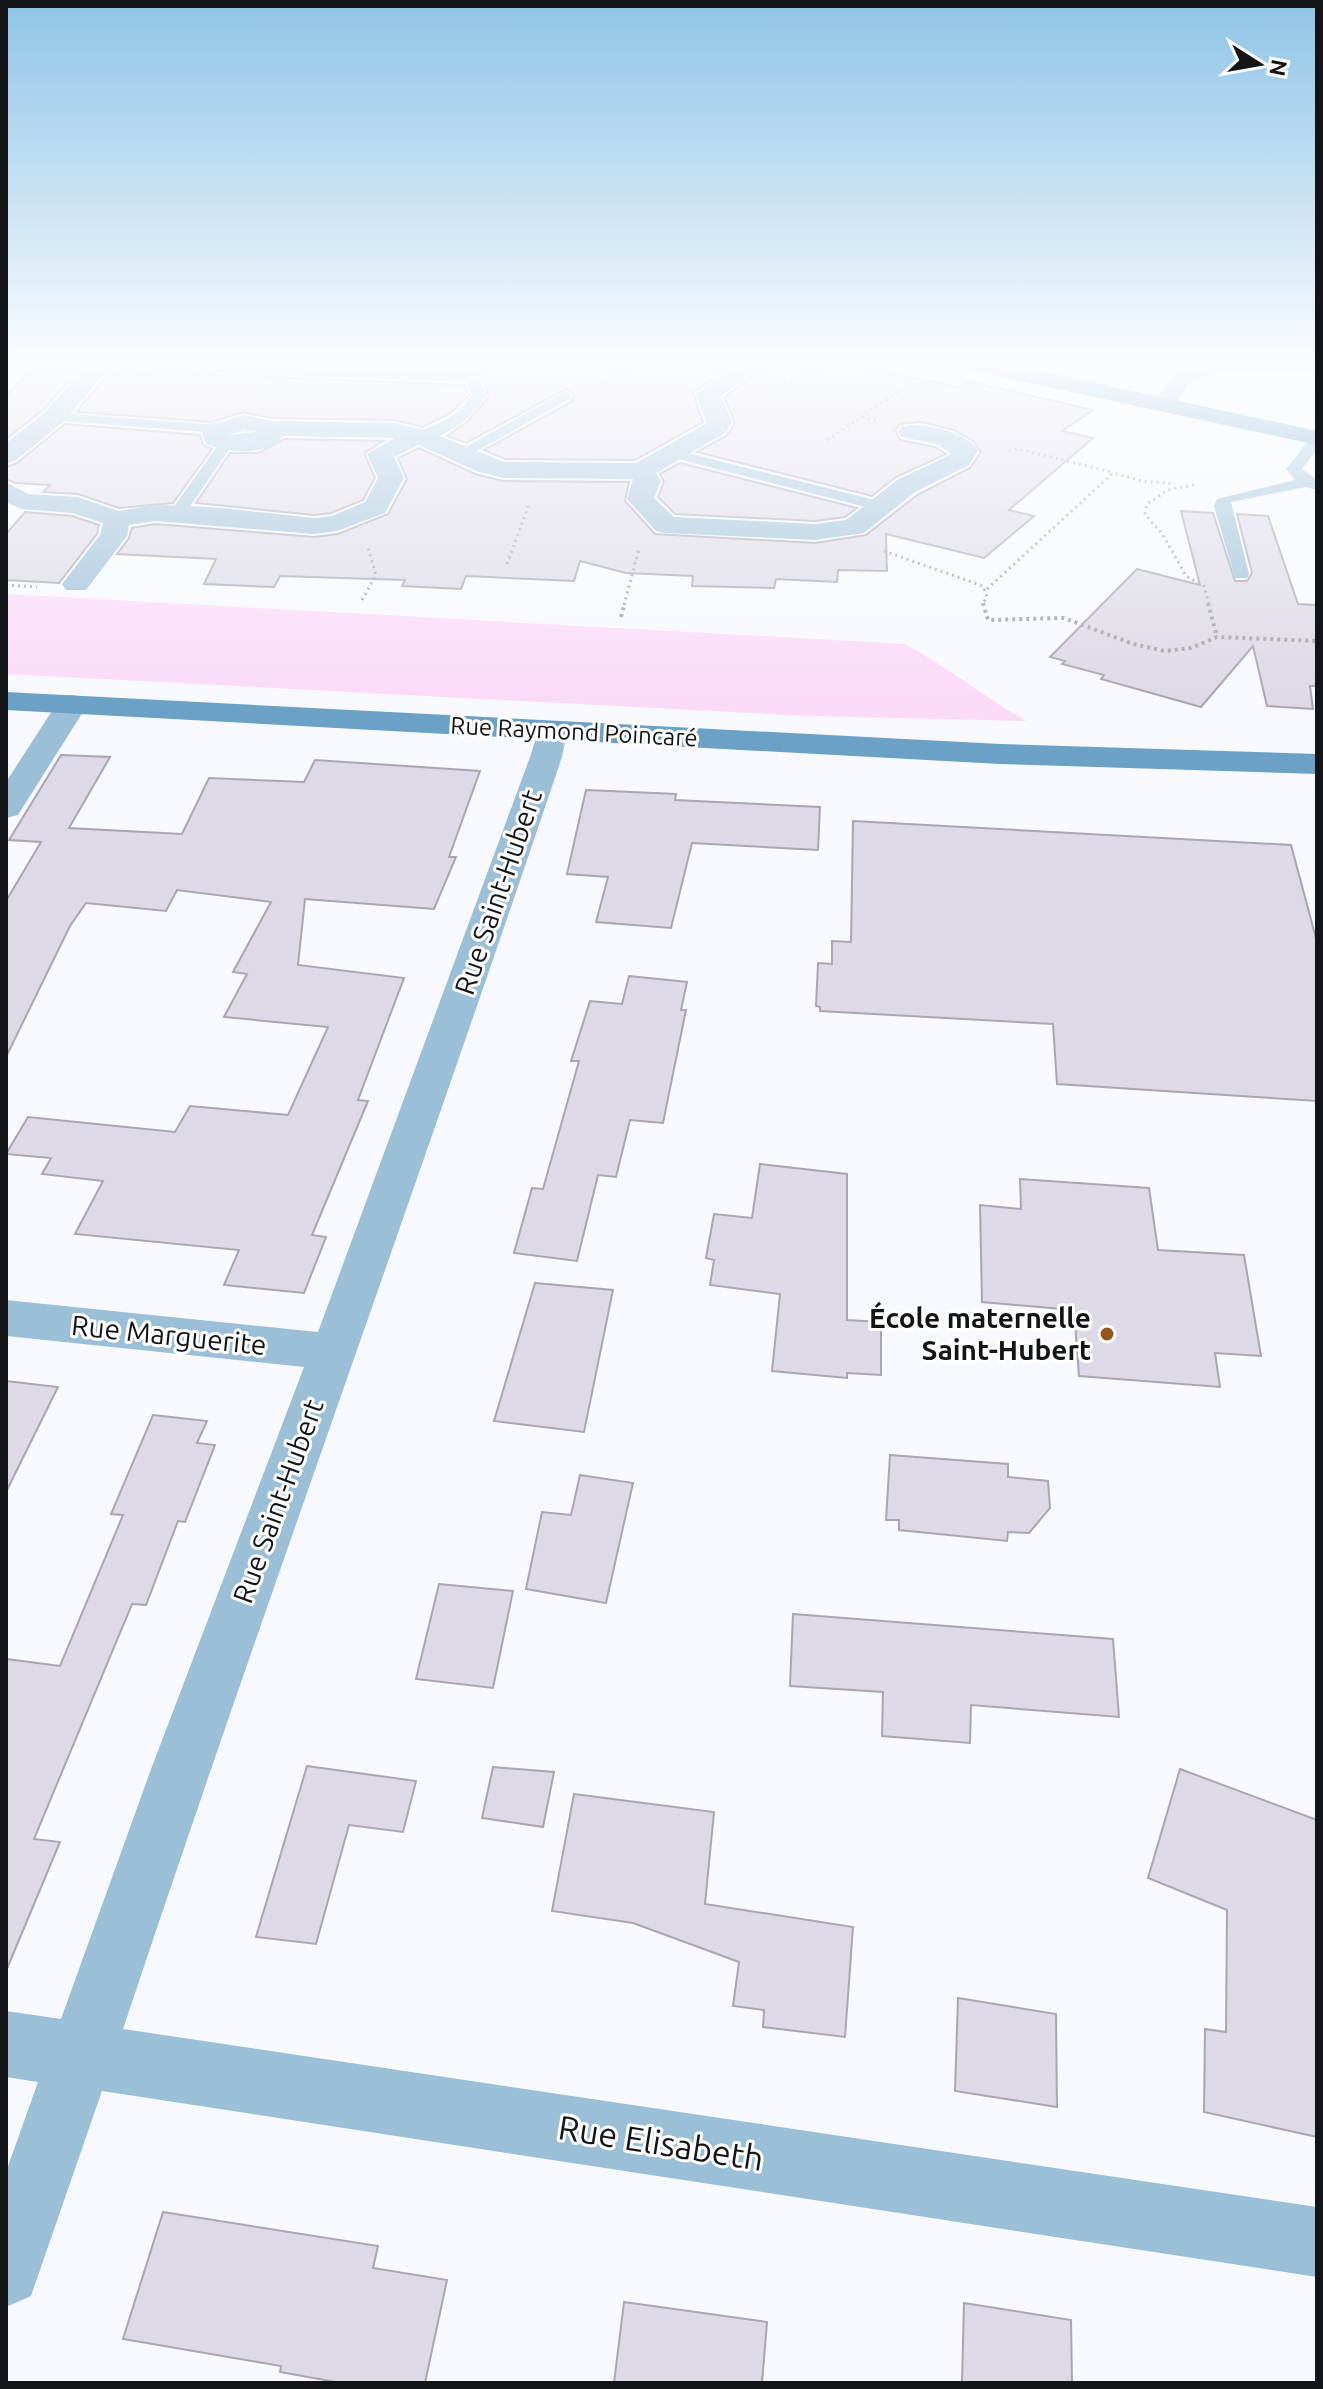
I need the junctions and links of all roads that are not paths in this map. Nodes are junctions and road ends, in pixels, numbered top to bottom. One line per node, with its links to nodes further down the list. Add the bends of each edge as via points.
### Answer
1 (201, 474): 8 (lane)
2 (389, 474): 10 (street, via 376,507 333,524 288,526 155,513)
3 (643, 474): 9 (street, via 648,481 640,499 666,525 815,532 854,527)
4 (756, 474): 9 (lane)
5 (929, 474): 9 (street)
6 (1312, 484): 11 (lane, via 1230,498 1222,506)
7 (6, 490): 10 (street, via 21,501 77,505)
8 (183, 505)
9 (881, 506)
10 (117, 519): 12 (street, via 113,536)
11 (1241, 574)
12 (76, 584)
13 (6, 701): 14 (main road, Rue Raymond Poincaré)
14 (72, 704): 15 (main road, Rue Raymond Poincaré); 19 (street)
15 (551, 732): 16 (main road, Rue Raymond Poincaré); 21 (street, Rue Saint-Hubert, via 405,1160)
16 (1142, 760): 17 (main road, Rue Raymond Poincaré); 18 (main road, Rue Raymond Poincaré)
17 (1317, 764)
18 (1317, 777)
19 (6, 808)
20 (6, 1318): 21 (street, Rue Marguerite)
21 (332, 1352): 23 (street, Rue Saint-Hubert, via 179,1772)
22 (6, 2044): 23 (street, Rue Elisabeth)
23 (83, 2057): 24 (street, Rue Elisabeth); 25 (street, Rue Saint-Hubert)
24 (1317, 2242)
25 (6, 2271)

